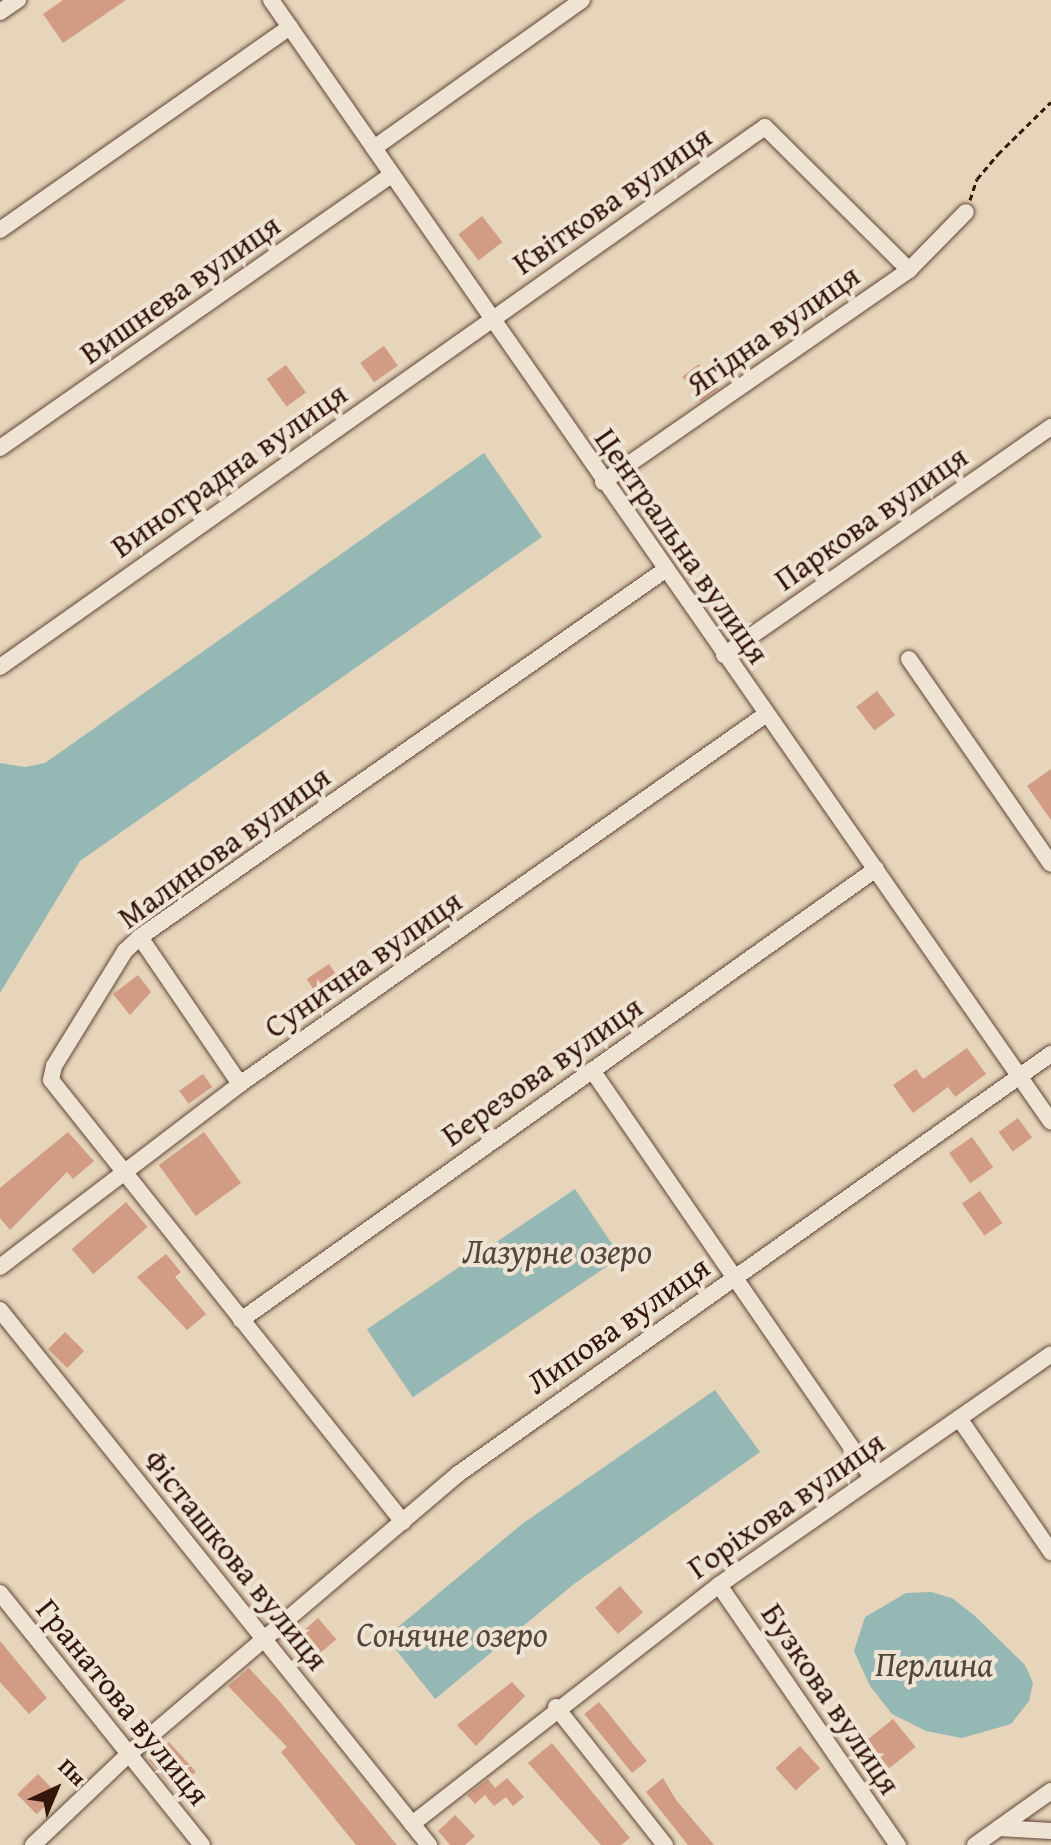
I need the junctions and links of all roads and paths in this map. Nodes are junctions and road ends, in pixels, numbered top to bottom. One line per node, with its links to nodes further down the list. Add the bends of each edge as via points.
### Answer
1 (18, 0): 4 (street)
2 (271, 0): 5 (street, Центральна вулиця)
3 (582, 0): 7 (street)
4 (0, 12)
5 (290, 27): 7 (street, Центральна вулиця); 10 (street)
6 (1051, 102): 9 (path, via 977,179)
7 (374, 148): 8 (street, Центральна вулиця)
8 (392, 175): 12 (street, Центральна вулиця); 14 (street, Вишнева вулиця)
9 (966, 212): 11 (street, Ягідна вулиця)
10 (0, 230)
11 (909, 270): 12 (street, Квіткова вулиця, via 765,127); 15 (street, Ягідна вулиця)
12 (491, 318): 15 (street, Центральна вулиця); 19 (street, Виноградна вулиця)
13 (1051, 427): 17 (street, Паркова вулиця)
14 (0, 448)
15 (603, 482): 16 (street, Центральна вулиця)
16 (665, 570): 17 (street, Центральна вулиця); 23 (street, Малинова вулиця)
17 (724, 655): 20 (street, Центральна вулиця)
18 (909, 659): 21 (street)
19 (0, 667)
20 (765, 715): 22 (street, Центральна вулиця); 27 (street, Сунична вулиця)
21 (1051, 864)
22 (876, 869): 25 (street, Березова вулиця); 26 (street, Центральна вулиця)
23 (140, 937): 27 (street); 29 (street, Малинова вулиця, via 109,976 54,1066 51,1080)
24 (1051, 1054): 26 (street, Липова вулиця)
25 (592, 1070): 31 (street); 33 (street, Березова вулиця)
26 (1019, 1076): 28 (street, Центральна вулиця); 31 (street, Липова вулиця)
27 (240, 1084): 29 (street, Сунична вулиця)
28 (1051, 1122)
29 (126, 1171): 30 (street, Сунична вулиця); 33 (street, Малинова вулиця)
30 (0, 1267)
31 (734, 1278): 36 (street); 37 (street, Липова вулиця, via 510,1435)
32 (0, 1310): 41 (street, Фісташкова вулиця)
33 (241, 1320): 37 (street, Малинова вулиця)
34 (1051, 1354): 35 (street, Горіхова вулиця)
35 (959, 1418): 36 (street, Горіхова вулиця); 38 (street)
36 (872, 1478): 39 (street, Горіхова вулиця)
37 (403, 1522): 41 (street, Липова вулиця)
38 (1051, 1552)
39 (719, 1585): 42 (street, Горіхова вулиця); 52 (street, Бузкова вулиця)
40 (0, 1593): 43 (street, Гранатова вулиця)
41 (264, 1640): 43 (street, Липова вулиця); 45 (street, Фісташкова вулиця)
42 (556, 1707): 45 (street, Горіхова вулиця); 51 (street)
43 (129, 1754): 48 (street, Липова вулиця); 49 (street, Гранатова вулиця)
44 (1051, 1791): 46 (street)
45 (412, 1824): 50 (street, Фісташкова вулиця)
46 (999, 1828): 47 (street); 53 (street)
47 (1051, 1831)
48 (33, 1845)
49 (202, 1845)
50 (429, 1845)
51 (665, 1845)
52 (898, 1845)
53 (975, 1845)

